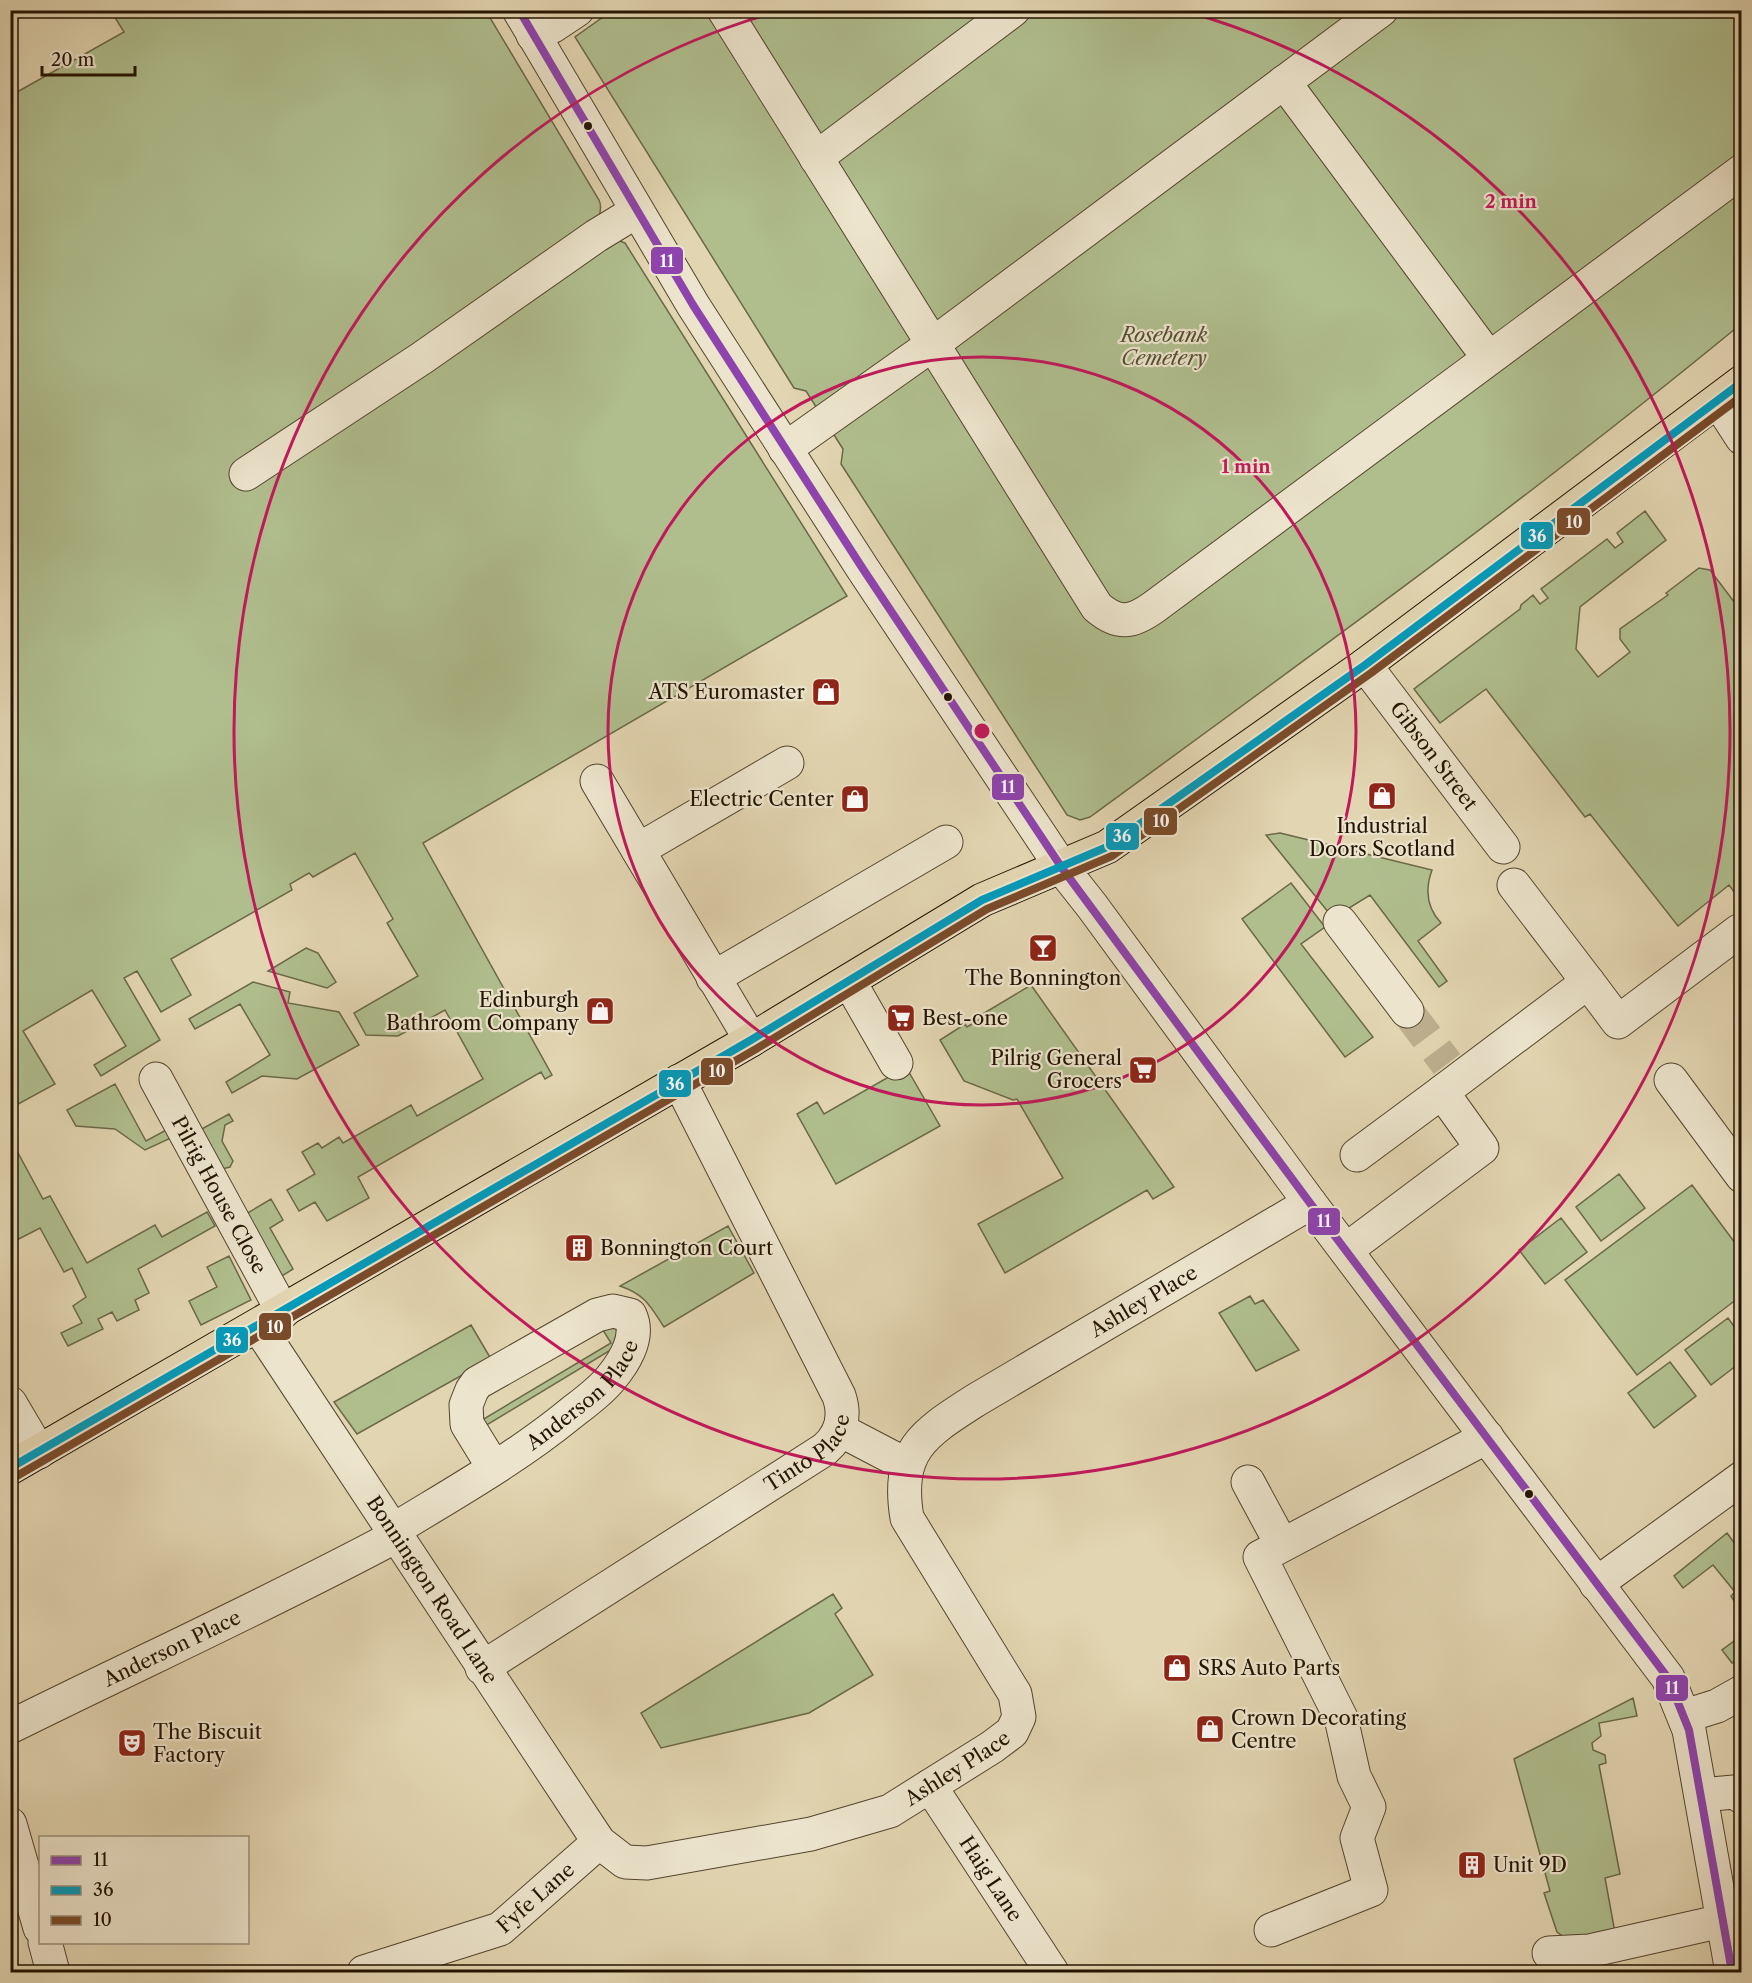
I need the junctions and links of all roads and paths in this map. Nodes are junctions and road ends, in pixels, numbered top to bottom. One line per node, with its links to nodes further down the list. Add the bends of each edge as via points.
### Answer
1 (577, 10): 5 (street, via 553,26)
2 (724, 10): 7 (street)
3 (1013, 10): 7 (street)
4 (1381, 10): 6 (street)
5 (526, 23): 9 (street)
6 (1284, 82): 10 (street); 11 (street)
7 (816, 158): 10 (street)
8 (1742, 171): 11 (street)
9 (637, 211): 14 (street); 15 (street)
10 (933, 344): 11 (street, via 1098,607 1116,619 1128,620 1154,607); 14 (street)
11 (1488, 357)
12 (1730, 391): 13 (street); 16 (main road)
13 (1742, 438)
14 (785, 449): 22 (street)
15 (246, 474)
16 (1365, 665): 20 (street, Gibson Street); 22 (main road, via 1107,847)
17 (786, 763): 21 (street)
18 (597, 781): 21 (street)
19 (946, 842): 26 (street)
20 (1503, 847)
21 (638, 850): 26 (street)
22 (1062, 868): 27 (main road, via 982,900); 38 (street)
23 (1514, 885): 28 (street)
24 (1340, 922): 29 (street)
25 (1739, 931): 28 (street, via 1618,1022)
26 (713, 978): 30 (street)
27 (849, 981): 30 (main road); 31 (street)
28 (1588, 982): 33 (street)
29 (1407, 1011)
30 (751, 1040): 35 (main road)
31 (896, 1063)
32 (156, 1079): 40 (street, Pilrig House Close)
33 (1449, 1079): 36 (street); 39 (street, via 1482,1148)
34 (1671, 1080): 37 (street)
35 (679, 1081): 40 (main road); 42 (street, Tinto Place, via 839,1396)
36 (1357, 1155)
37 (1742, 1176)
38 (1310, 1203): 39 (street); 45 (street, Ashley Place, via 976,1400 933,1430 912,1453)
39 (1346, 1250): 43 (street)
40 (271, 1319): 44 (main road); 50 (street, Bonnington Road Lane)
41 (10, 1403): 44 (street)
42 (840, 1430): 45 (street); 53 (street, Tinto Place, via 825,1449)
43 (1487, 1437): 51 (street); 52 (street)
44 (39, 1452): 46 (main road)
45 (907, 1465): 57 (street, Ashley Place, via 902,1490 907,1518 1015,1694 1019,1717 1012,1732)
46 (10, 1468)
47 (494, 1468): 47 (street, Anderson Place, via 560,1422 610,1379 633,1337 630,1315 613,1311 597,1315 477,1383 466,1405 467,1424); 50 (street, Anderson Place)
48 (1742, 1478): 52 (street)
49 (1248, 1482): 51 (street)
50 (394, 1534): 53 (street, Bonnington Road Lane); 56 (street, Anderson Place, via 288,1594)
51 (1282, 1545): 64 (street, via 1260,1557 1341,1718 1353,1776 1369,1807 1358,1838 1371,1890)
52 (1596, 1584): 55 (street, via 1662,1668)
53 (482, 1668): 61 (street, Bonnington Road Lane)
54 (1742, 1692): 55 (street)
55 (1685, 1716): 58 (street)
56 (10, 1727)
57 (930, 1786): 61 (street, Ashley Place, via 890,1811 811,1834 648,1863 625,1862); 69 (street, Haig Lane)
58 (1701, 1795): 59 (street, via 1734,1792); 62 (street)
59 (1742, 1797)
60 (10, 1824): 63 (street)
61 (604, 1847): 68 (street, Fyfe Lane, via 500,1929)
62 (1722, 1921): 66 (street, via 1589,1951); 70 (street)
63 (39, 1925)
64 (1271, 1930)
65 (46, 1944): 67 (street)
66 (1550, 1953)
67 (53, 1972)
68 (364, 1972)
69 (1052, 1972)
70 (1732, 1972)

